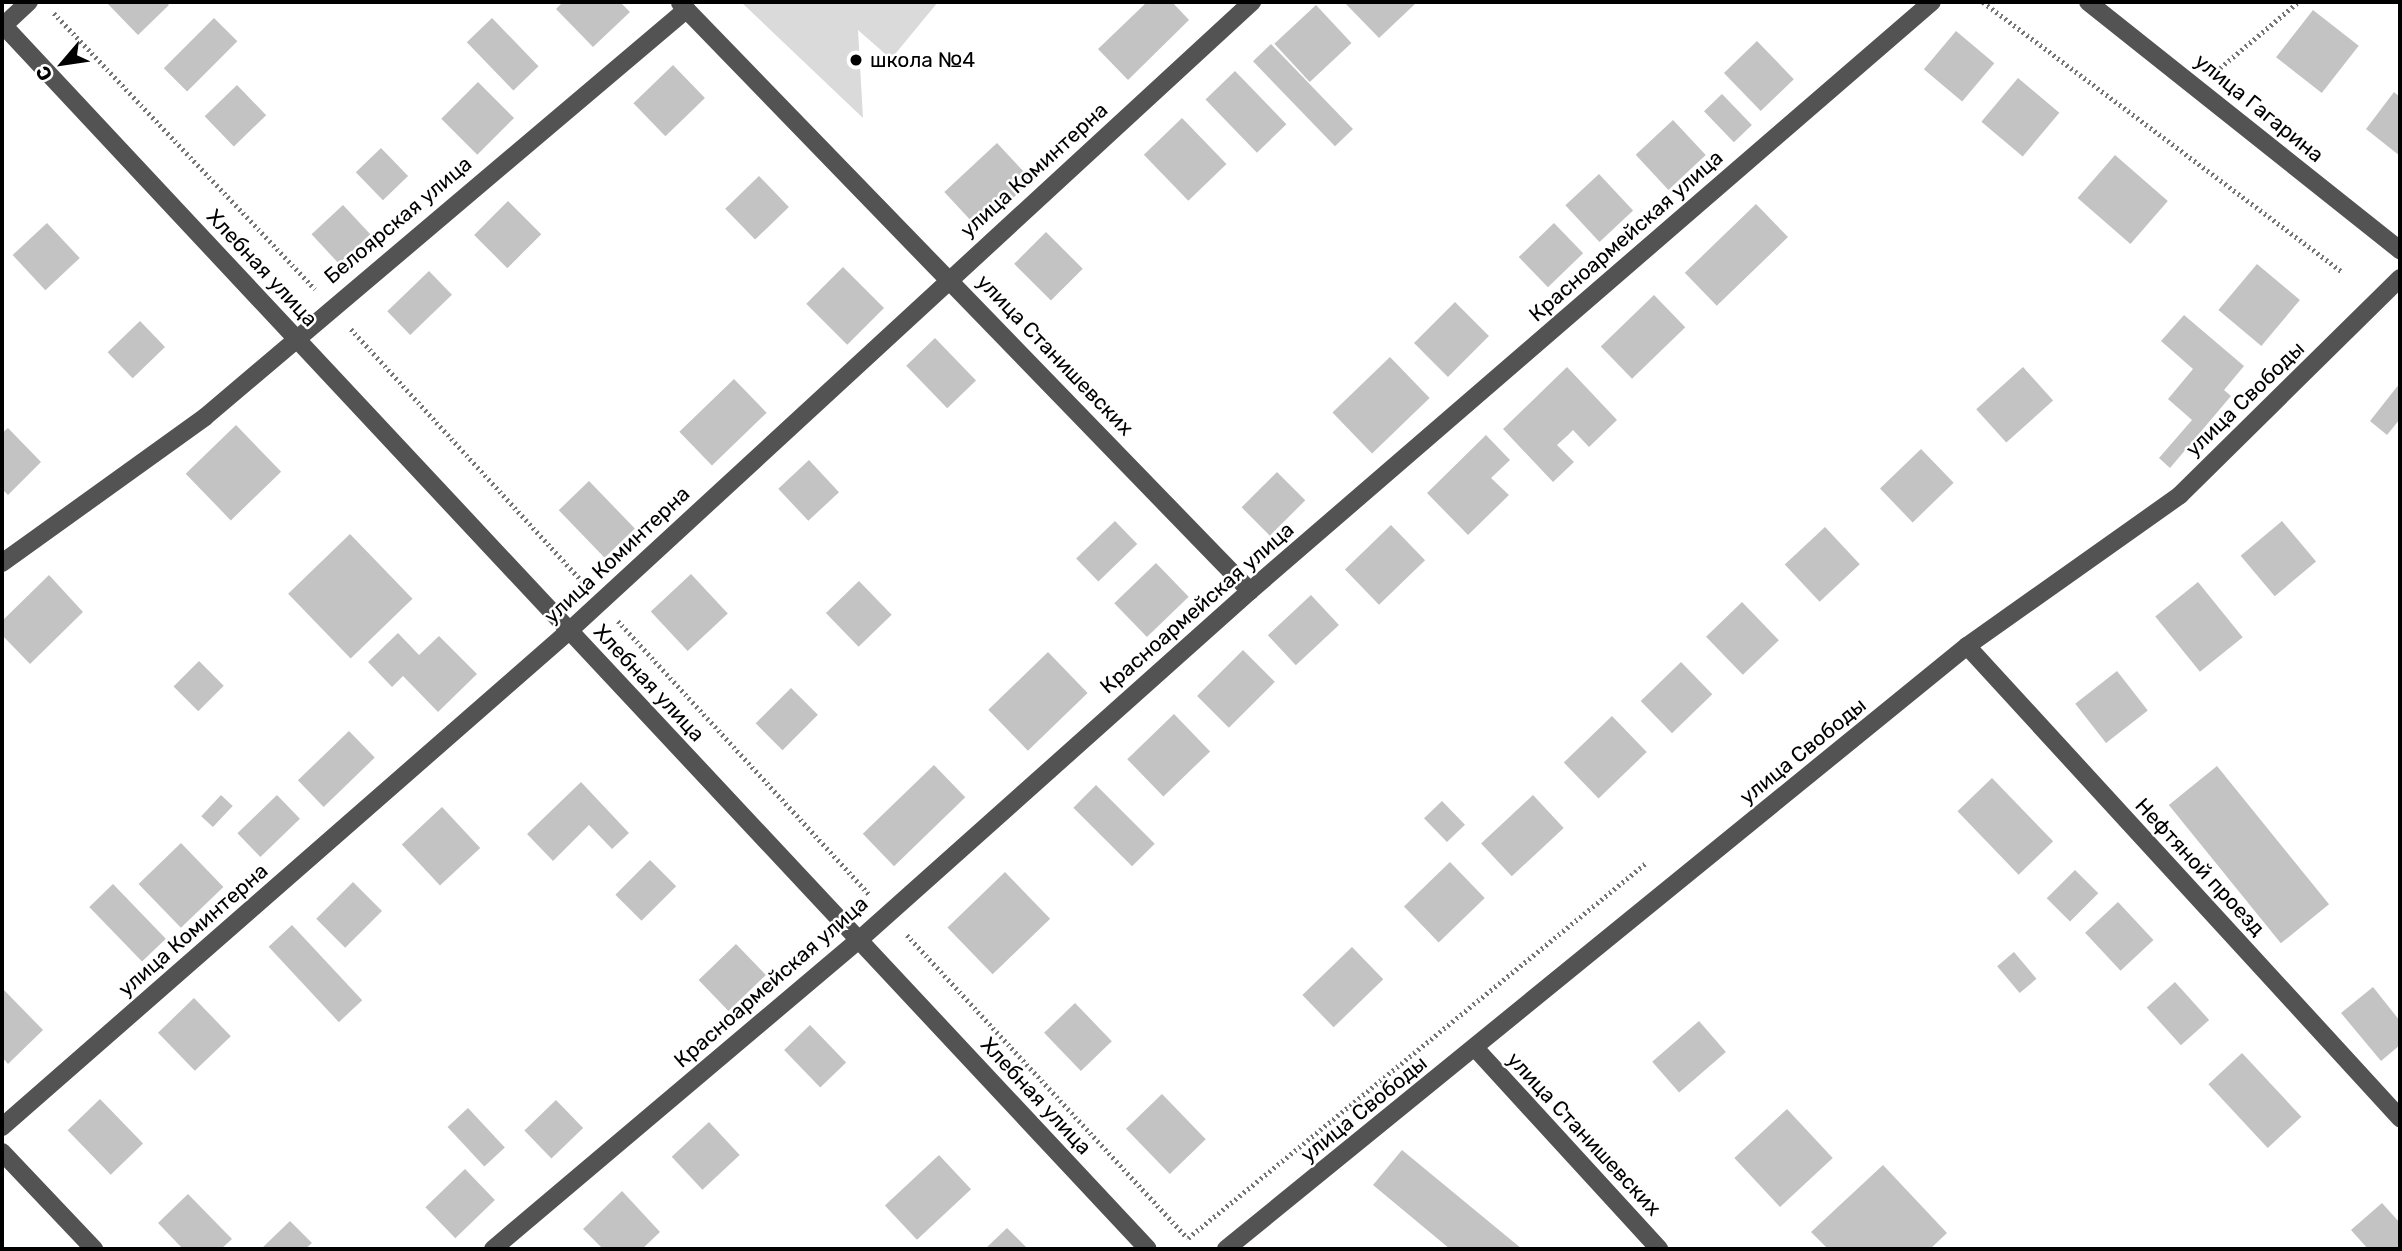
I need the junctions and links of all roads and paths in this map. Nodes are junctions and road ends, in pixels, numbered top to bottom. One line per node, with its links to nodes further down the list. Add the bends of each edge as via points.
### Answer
1 (29, 2): 9 (street)
2 (44, 2): 15 (path)
3 (1252, 2): 13 (street, улица Коминтерна)
4 (1932, 2): 18 (street, Красноармейская улица)
5 (1983, 2): 12 (path)
6 (2088, 2): 11 (street, улица Гагарина)
7 (2298, 2): 10 (path)
8 (683, 6): 13 (street, улица Станишевских); 15 (street, Белоярская улица)
9 (2, 26): 16 (street, Хлебная улица)
10 (2220, 68)
11 (2400, 250)
12 (2343, 271)
13 (949, 278): 18 (street, улица Станишевских); 19 (street, улица Коминтерна)
14 (2400, 278): 21 (street, улица Свободы, via 2180,495)
15 (331, 306): 16 (street, Белоярская улица); 19 (path)
16 (295, 338): 17 (street, Белоярская улица, via 205,417); 20 (street, Хлебная улица)
17 (2, 563)
18 (1251, 591): 23 (street, Красноармейская улица)
19 (601, 602): 20 (street, улица Коминтерна); 23 (path)
20 (569, 631): 24 (street, Хлебная улица); 27 (street, улица Коминтерна)
21 (1967, 646): 25 (street, улица Свободы); 26 (street, Нефтяной проезд)
22 (1646, 863): 23 (path, via 1188,1238)
23 (886, 913): 24 (street, Красноармейская улица)
24 (859, 940): 30 (street, Красноармейская улица); 31 (street, Хлебная улица)
25 (1476, 1049): 32 (street, улица Свободы); 33 (street, улица Станишевских)
26 (2400, 1118)
27 (2, 1127)
28 (2, 1152): 29 (street)
29 (94, 1249)
30 (493, 1249)
31 (1148, 1249)
32 (1226, 1249)
33 (1659, 1249)

